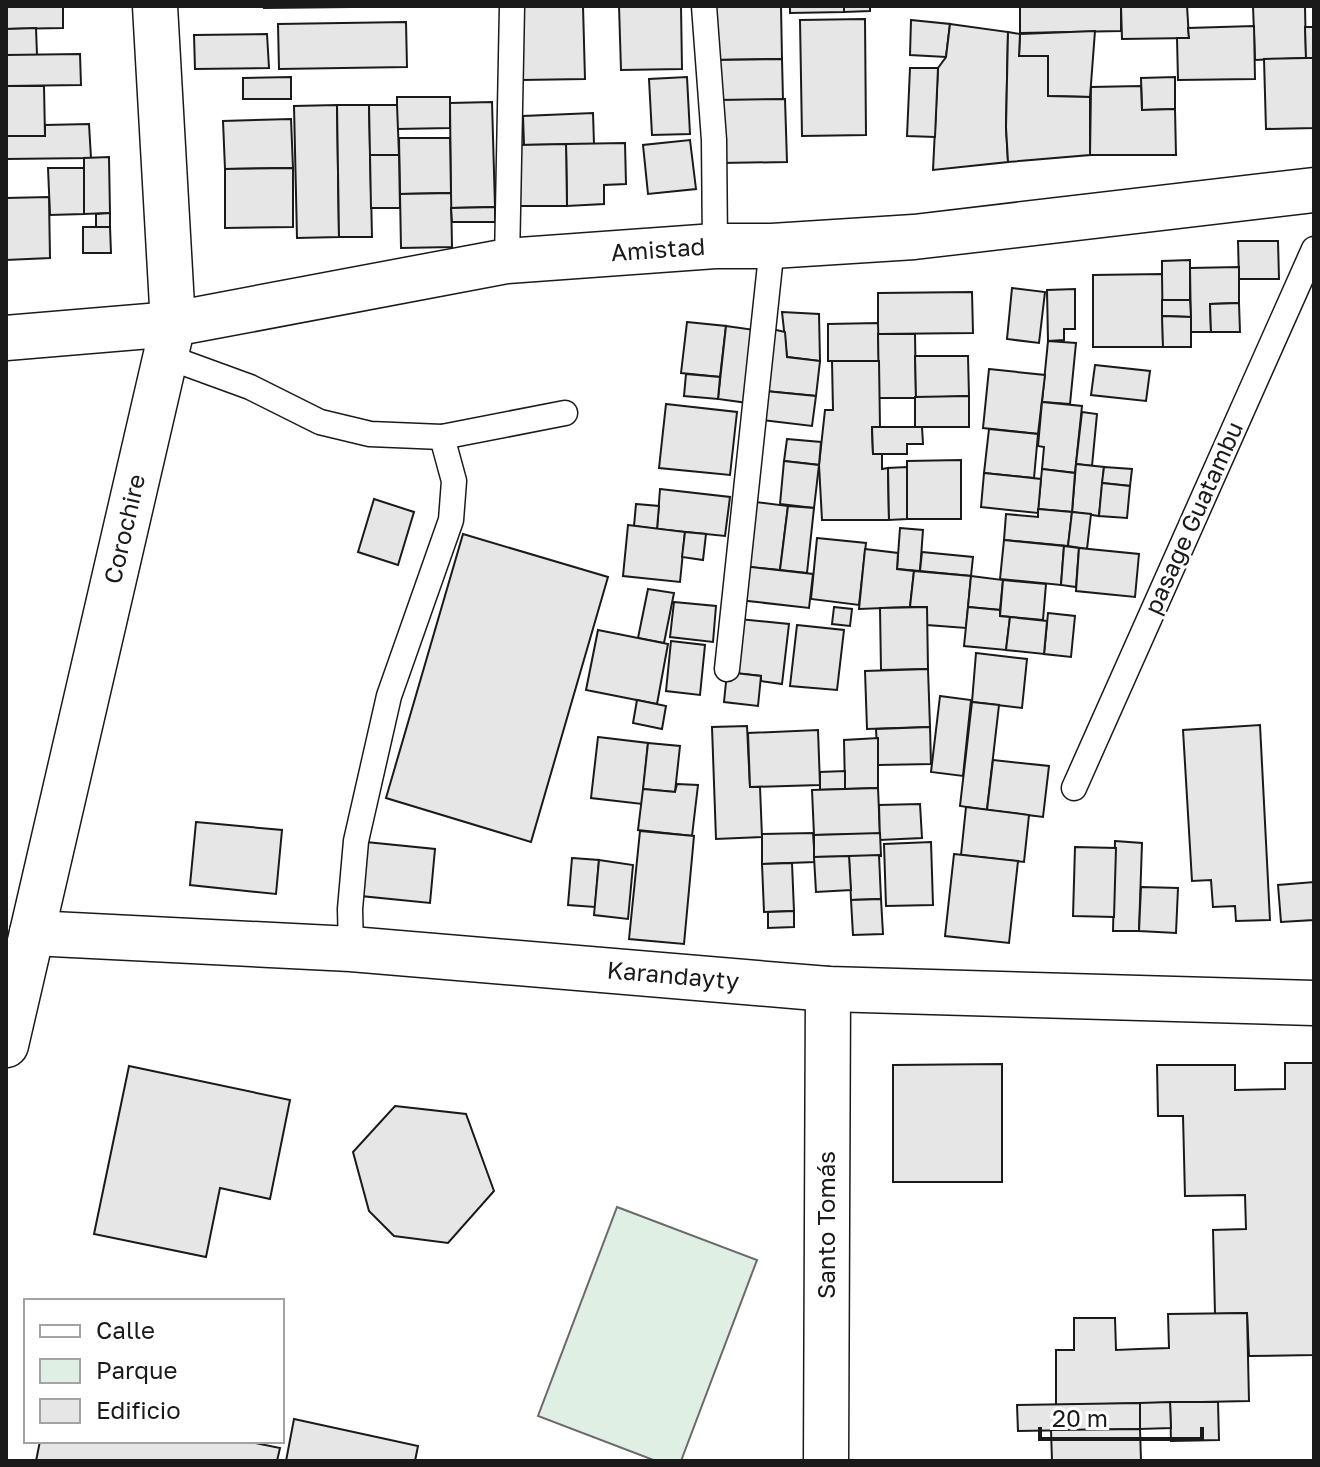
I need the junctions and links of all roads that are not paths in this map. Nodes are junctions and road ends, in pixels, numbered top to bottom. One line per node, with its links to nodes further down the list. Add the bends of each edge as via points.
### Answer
1 (155, 6): 10 (street, Corochire)
2 (512, 6): 8 (lane)
3 (704, 6): 5 (lane)
4 (1314, 190): 6 (street, Amistad, via 914,237)
5 (715, 246): 6 (street, Amistad); 8 (street, Amistad)
6 (772, 246): 13 (lane)
7 (1314, 249): 14 (lane, pasage Guatambu)
8 (507, 261): 10 (street, Amistad)
9 (6, 338): 10 (street, Amistad)
10 (169, 340): 12 (lane, via 320,422 370,434); 15 (street, Corochire)
11 (565, 413): 12 (lane)
12 (442, 437): 16 (lane, via 454,481 451,520 386,711 356,841)
13 (727, 669)
14 (1074, 788)
15 (32, 933): 16 (street, Karandayty); 19 (street, Corochire)
16 (351, 949): 17 (street, Karandayty)
17 (828, 989): 18 (street, Karandayty); 20 (street, Santo Tomás)
18 (1314, 1003)
19 (6, 1045)
20 (826, 1461)

